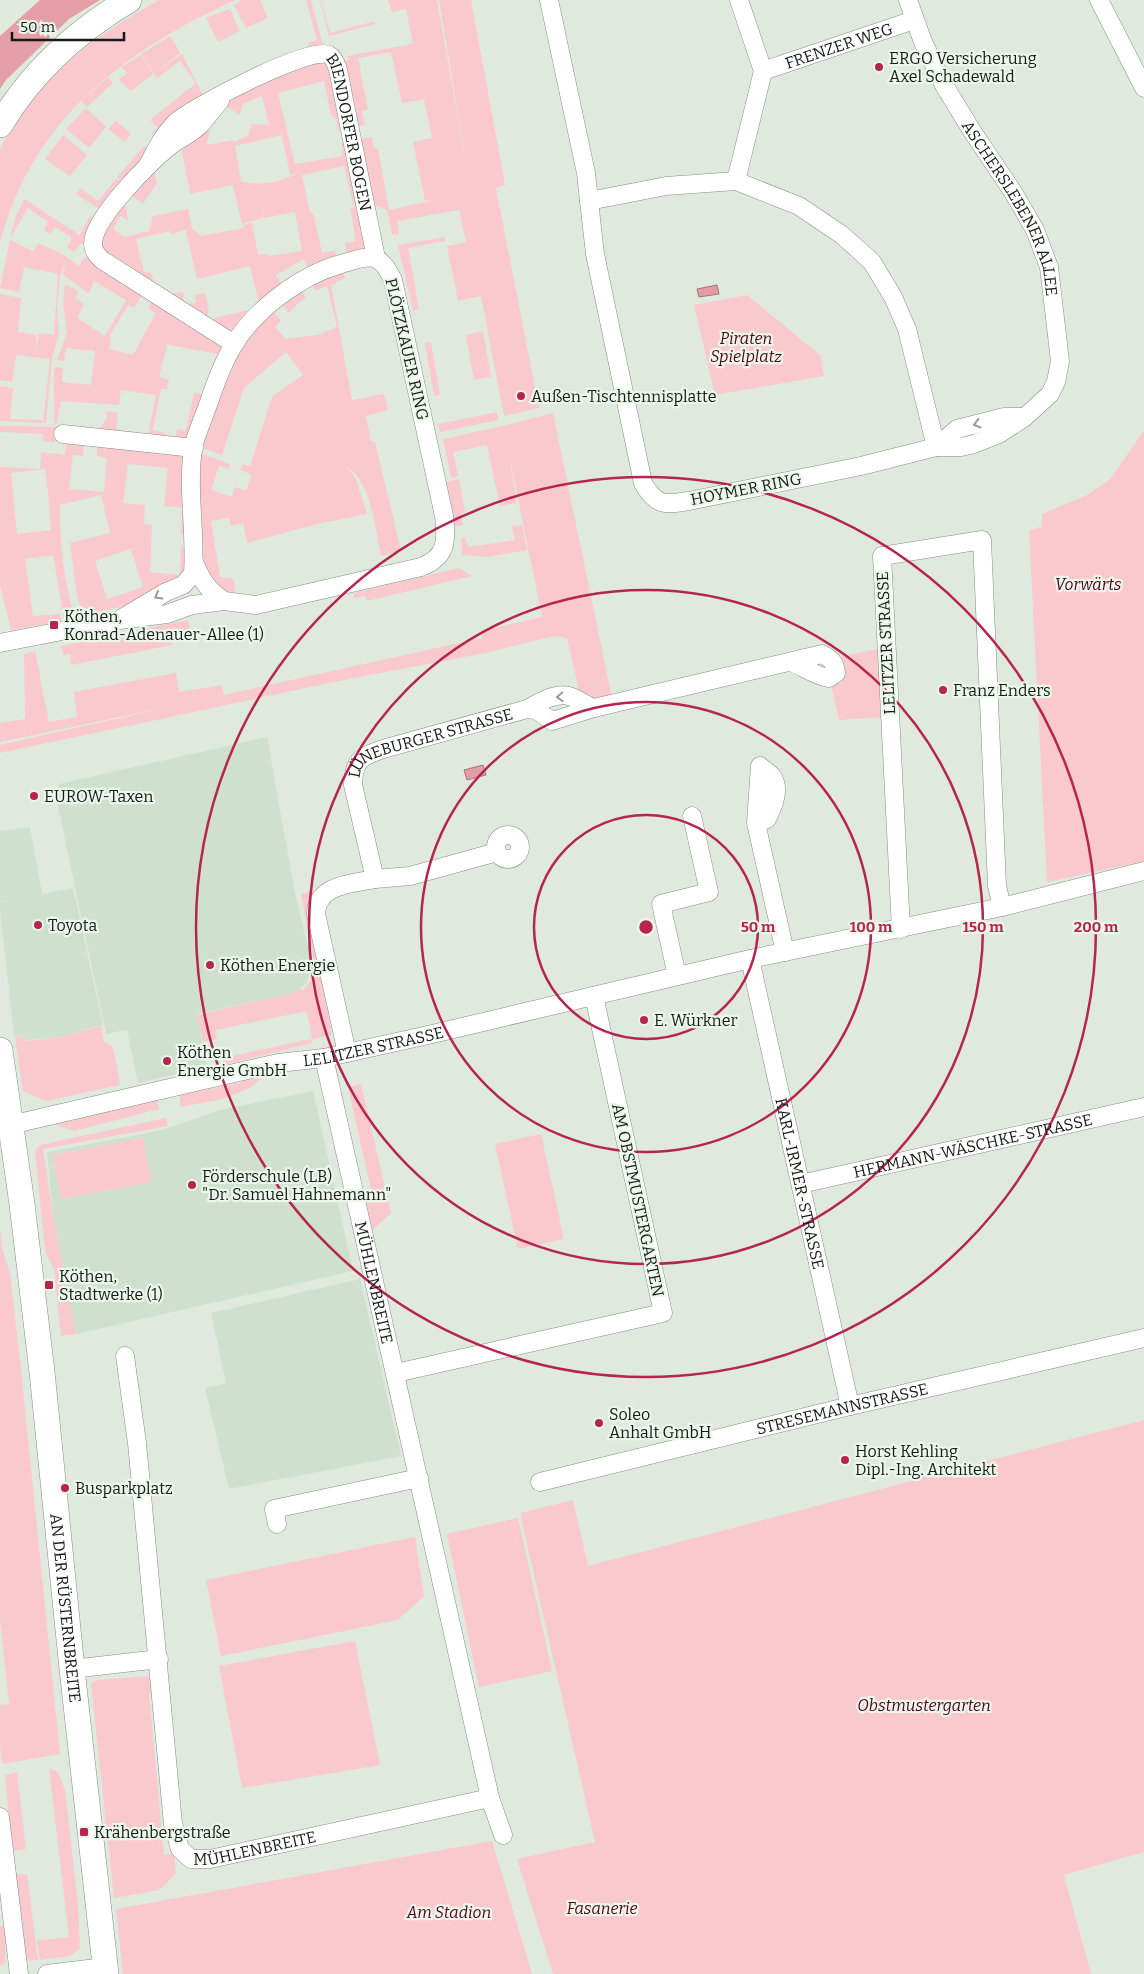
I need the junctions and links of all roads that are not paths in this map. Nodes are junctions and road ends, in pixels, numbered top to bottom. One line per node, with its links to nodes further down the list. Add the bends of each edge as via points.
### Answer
1 (129, 0): 9 (main road, via 56,54 29,84)
2 (549, 0): 11 (street)
3 (739, 0): 7 (street)
4 (908, 0): 6 (street, ASCHERSLEBENER ALLEE)
5 (1099, 0): 8 (street)
6 (914, 20): 7 (street, FRENZER WEG); 15 (street, ASCHERSLEBENER ALLEE, via 944,85 1035,230 1049,267 1060,362 1050,394 1025,417 1004,417 957,430)
7 (763, 71): 10 (street)
8 (1144, 88)
9 (0, 125)
10 (736, 181): 11 (street, via 666,186); 15 (street, via 799,206 872,262 907,329)
11 (589, 201): 15 (street, HOYMER RING, via 595,254 643,483 658,502 689,501 861,466)
12 (376, 258): 13 (street, PLÖTZKAUER RING, via 335,266 284,292 266,307); 13 (street, BIENDORFER BOGEN, via 333,58 323,53 303,57 231,90 199,125 148,165 125,190 95,234 94,250 102,260); 19 (street, PLÖTZKAUER RING, via 386,264 393,280 444,516 446,534 443,550 432,563 421,567 310,593 256,605)
13 (234, 344): 16 (street, PLÖTZKAUER RING, via 221,369)
14 (63, 434): 16 (street)
15 (936, 447)
16 (194, 448): 17 (street, PLÖTZKAUER RING)
17 (194, 562): 18 (street, PLÖTZKAUER RING); 19 (street, PLÖTZKAUER RING, via 210,592)
18 (191, 593): 19 (street, PLÖTZKAUER RING); 20 (street, PLÖTZKAUER RING, via 167,614)
19 (224, 601)
20 (0, 643)
21 (792, 662): 26 (street, LÜNEBURGER STRASSE, via 594,708 552,721 536,710 527,709 366,755 353,770 353,785)
22 (692, 816): 31 (street, via 709,892 661,904)
23 (756, 823): 29 (street)
24 (497, 852): 26 (street, via 410,876)
25 (1144, 871): 27 (street, LELITZER STRASSE)
26 (375, 879): 34 (street, via 327,891 316,904)
27 (1002, 907): 28 (street, LELITZER STRASSE); 28 (street, LELITZER STRASSE, via 997,886 982,540 882,556)
28 (901, 929): 29 (street, LELITZER STRASSE)
29 (785, 952): 30 (street, LELITZER STRASSE)
30 (750, 959): 31 (street, LELITZER STRASSE); 38 (street, KARL-IRMER-STRASSE)
31 (677, 976): 32 (street, LELITZER STRASSE)
32 (594, 996): 34 (street, LELITZER STRASSE); 41 (street, AM OBSTMUSTERGARTEN, via 663,1313)
33 (0, 1050): 37 (main road, AN DER RÜSTERNBREITE)
34 (347, 1053): 35 (street, LELITZER STRASSE)
35 (324, 1058): 37 (street, LELITZER STRASSE, via 278,1063); 41 (street, MÜHLENBREITE)
36 (1144, 1106): 38 (street, HERMANN-WÄSCHKE-STRASSE)
37 (10, 1125): 47 (main road, AN DER RÜSTERNBREITE, via 42,1372)
38 (801, 1184): 42 (street, KARL-IRMER-STRASSE)
39 (1144, 1338): 42 (street, STRESEMANNSTRASSE)
40 (125, 1356): 46 (street, MÜHLENBREITE, via 138,1443)
41 (396, 1373): 43 (street, MÜHLENBREITE)
42 (850, 1406): 44 (street, STRESEMANNSTRASSE)
43 (419, 1478): 45 (street, via 274,1509); 48 (street, MÜHLENBREITE)
44 (540, 1482)
45 (277, 1524)
46 (159, 1659): 47 (street); 48 (street, MÜHLENBREITE, via 174,1824 180,1849 191,1859 210,1859)
47 (72, 1669): 51 (main road, AN DER RÜSTERNBREITE)
48 (490, 1798): 50 (street, MÜHLENBREITE)
49 (0, 1817): 52 (street)
50 (503, 1836)
51 (106, 1971): 53 (street)
52 (19, 1974)
53 (47, 1974)

